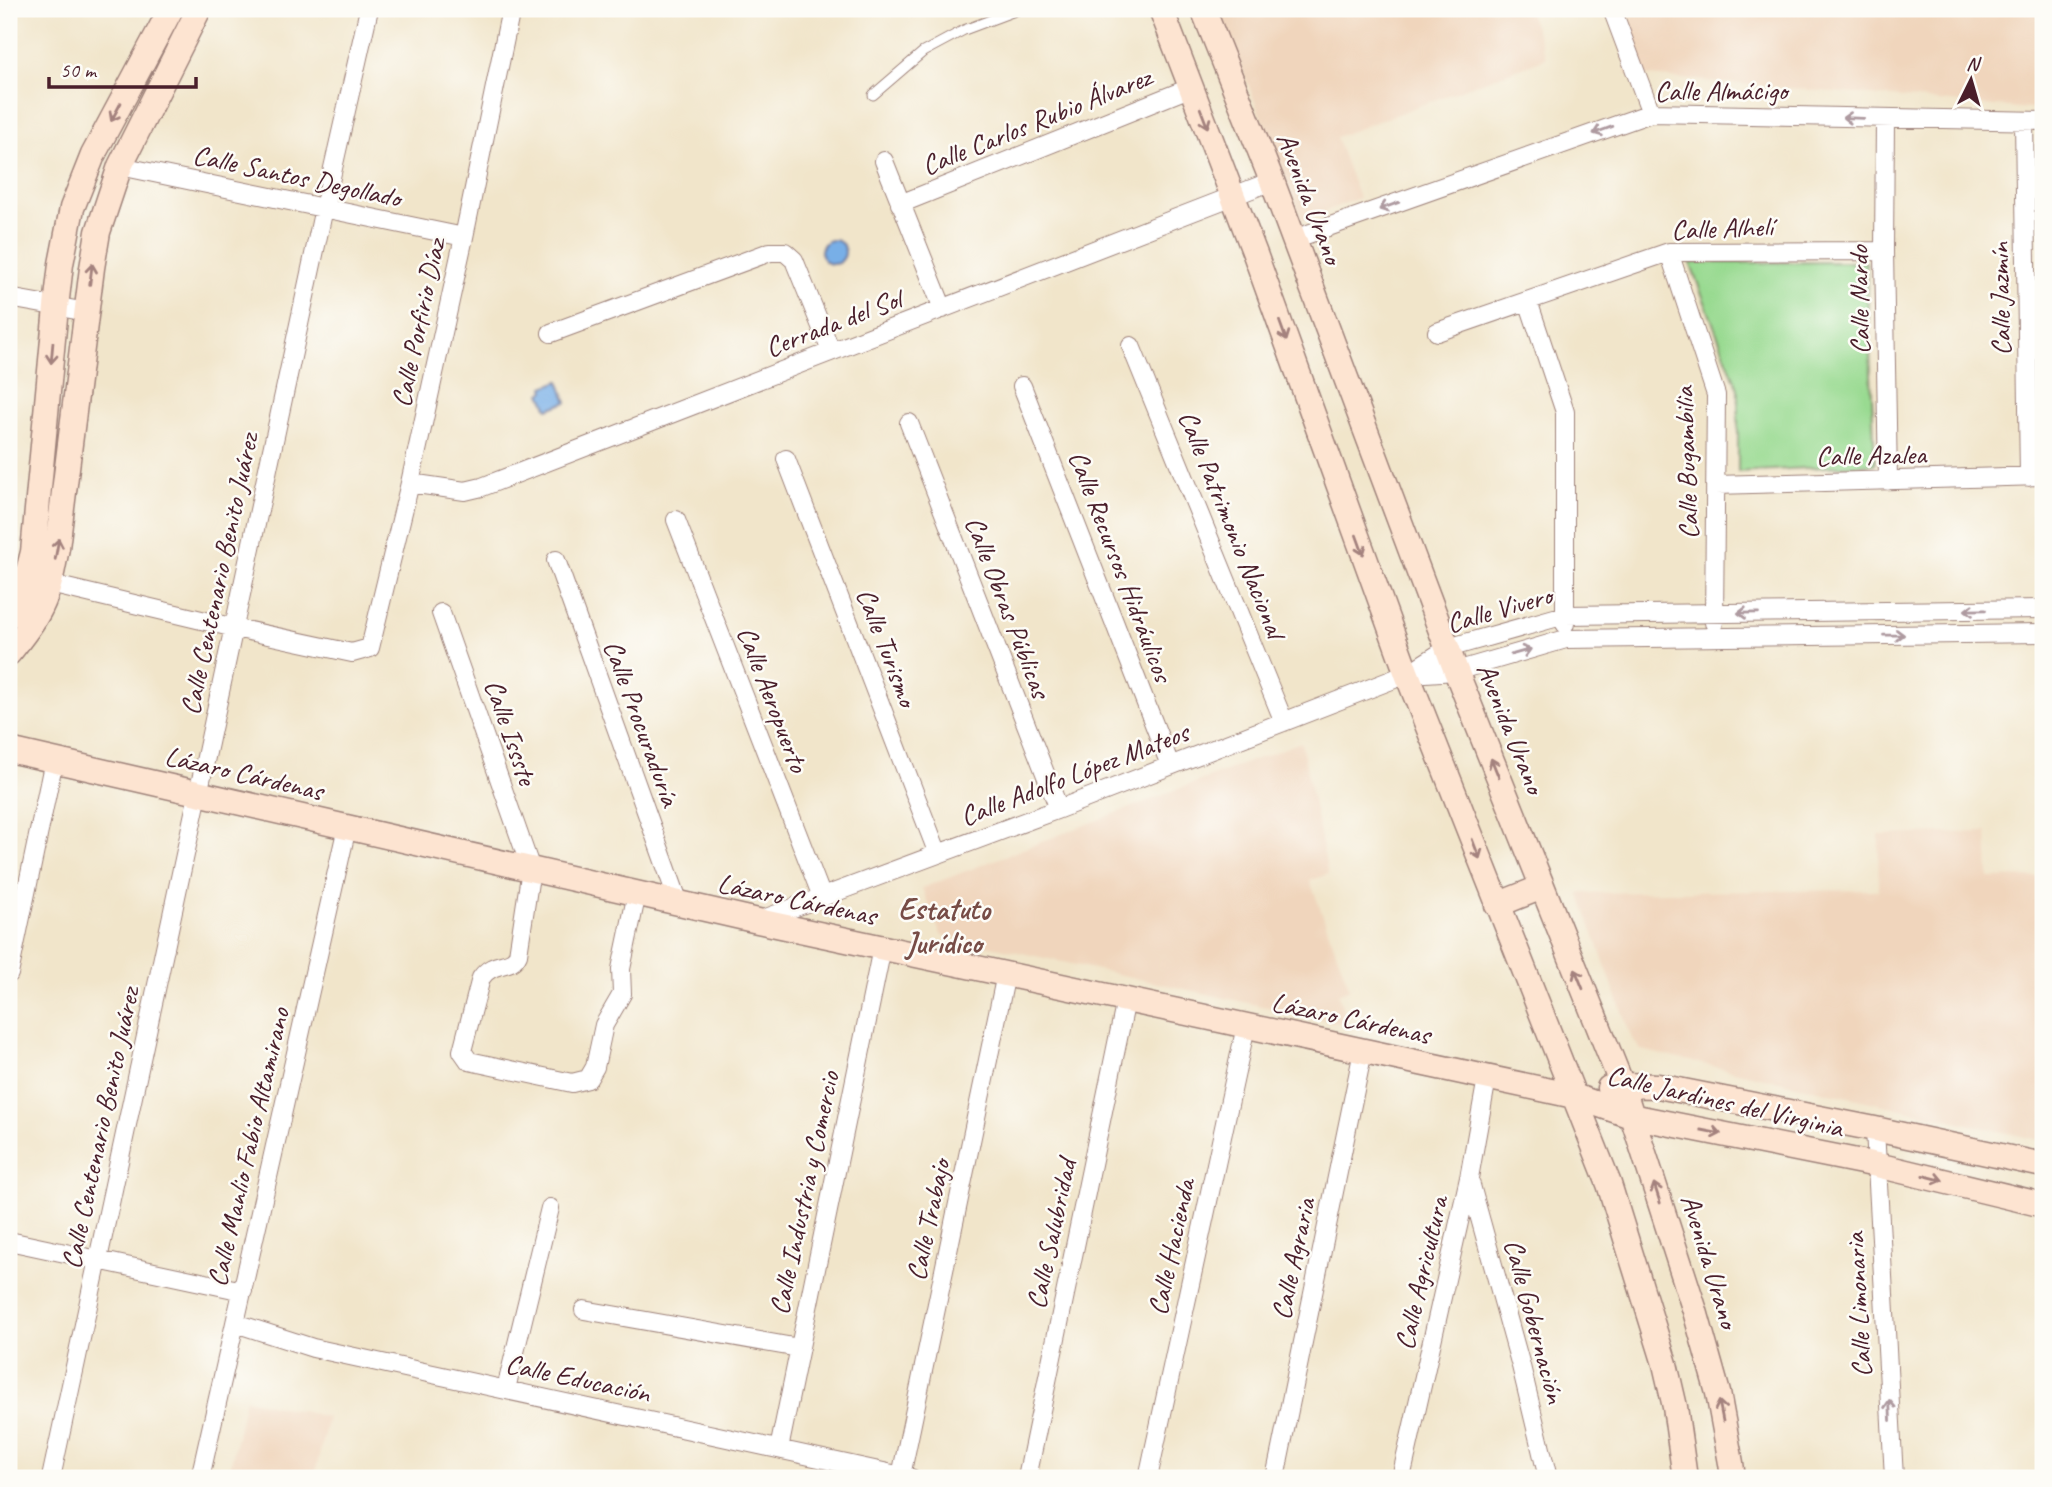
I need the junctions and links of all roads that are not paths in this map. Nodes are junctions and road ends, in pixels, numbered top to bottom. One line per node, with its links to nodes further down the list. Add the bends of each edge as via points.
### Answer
1 (171, 9): 27 (street, one-way to 27, via 93,155 72,208)
2 (200, 9): 16 (street)
3 (369, 9): 20 (street, Calle Centenario Benito Juárez)
4 (512, 9): 21 (street, Calle Porfirio Díaz)
5 (1020, 9): 10 (lane, via 923,52)
6 (1161, 9): 9 (street)
7 (1203, 9): 17 (street, Avenida Urano)
8 (1612, 9): 11 (street)
9 (1192, 87): 18 (street, one-way to 18); 19 (street, Calle Carlos Rubio Álvarez)
10 (873, 95)
11 (1651, 113): 12 (street, Calle Almácigo, one-way to 11); 22 (street, Calle Almácigo, one-way to 22)
12 (1885, 119): 13 (street, Calle Almácigo); 23 (street, Calle Nardo)
13 (2024, 121): 14 (street, Calle Almácigo); 37 (street, Calle Jazmín)
14 (2043, 121)
15 (884, 161): 19 (street)
16 (120, 166): 20 (street, Calle Santos Degollado); 29 (street, one-way to 16, via 98,232)
17 (1272, 181): 18 (street, Cerrada del Sol); 22 (street, Avenida Urano)
18 (1233, 195): 28 (street, Cerrada del Sol); 59 (street, one-way to 59)
19 (900, 204): 28 (street)
20 (324, 208): 21 (street, Calle Santos Degollado); 51 (street, Calle Centenario Benito Juárez)
21 (464, 237): 39 (street, Calle Porfirio Díaz)
22 (1294, 239): 58 (street, Avenida Urano)
23 (1884, 251): 24 (street, Calle Alhelí); 38 (street, Calle Nardo)
24 (1669, 252): 26 (street, Calle Alhelí); 40 (street, Calle Bugambilia, via 1716,395)
25 (9, 298): 27 (street)
26 (1528, 301): 31 (street, Calle Alhelí); 50 (street, via 1565,412)
27 (56, 307): 29 (street); 49 (street, one-way to 49, via 33,552 23,591)
28 (943, 309): 33 (street, Cerrada del Sol)
29 (87, 312): 43 (street, one-way to 29)
30 (551, 332): 33 (street, via 770,252 785,252 794,260)
31 (1437, 332)
32 (1131, 346): 60 (street, Calle Patrimonio Nacional)
33 (831, 351): 39 (street, Cerrada del Sol, via 482,487 465,491)
34 (1022, 386): 63 (street, Calle Recursos Hidráulicos)
35 (909, 423): 65 (street, Calle Obras Públicas)
36 (786, 459): 67 (street, Calle Turismo)
37 (2036, 477): 38 (street, Calle Azalea)
38 (1888, 481): 40 (street, Calle Azalea)
39 (410, 483): 51 (street, Calle Porfirio Díaz, via 370,648 352,653)
40 (1716, 485): 48 (street, Calle Bugambilia)
41 (676, 520): 71 (street, Calle Aeropuerto)
42 (556, 560): 72 (street, Calle Procuraduría)
43 (50, 584): 51 (street); 57 (street, via 25,634)
44 (2043, 609): 45 (street, Calle Vivero, one-way to 45)
45 (1946, 611): 46 (street, Calle Vivero); 53 (street)
46 (1853, 612): 48 (street, Calle Vivero, one-way to 48); 54 (street)
47 (441, 613): 68 (street, Calle Issste)
48 (1714, 613): 50 (street, Calle Vivero); 55 (street, Calle Bugambilia)
49 (9, 615)
50 (1565, 615): 56 (street); 58 (street, Calle Vivero)
51 (235, 628): 64 (street, Calle Centenario Benito Juárez)
52 (2043, 633): 53 (street, Calle Vivero)
53 (1946, 635): 54 (street, Calle Vivero, one-way to 53)
54 (1854, 636): 55 (street, Calle Vivero)
55 (1714, 637): 56 (street, Calle Vivero)
56 (1566, 639): 58 (street, Calle Vivero, one-way to 56)
57 (9, 653)
58 (1452, 659): 59 (street, Calle Vivero); 69 (street, Avenida Urano, one-way to 58)
59 (1407, 674): 60 (street, Calle Adolfo López Mateos); 73 (street, one-way to 73)
60 (1284, 722): 63 (street, Calle Adolfo López Mateos)
61 (9, 750): 62 (street, Lázaro Cárdenas)
62 (54, 760): 64 (street, Lázaro Cárdenas); 76 (street)
63 (1170, 765): 65 (street, Calle Adolfo López Mateos)
64 (198, 793): 66 (street, Lázaro Cárdenas); 92 (street, Calle Centenario Benito Juárez)
65 (1059, 809): 67 (street, Calle Adolfo López Mateos)
66 (347, 827): 68 (street, Lázaro Cárdenas); 93 (street, Calle Manlio Fabio Altamirano)
67 (938, 854): 71 (street, Calle Adolfo López Mateos)
68 (531, 869): 70 (street, Lázaro Cárdenas); 70 (street, via 516,960 495,965 481,978 463,1051 469,1061 572,1083 588,1079 595,1068 604,1025 622,993 621,969)
69 (1542, 887): 73 (street); 82 (street, Avenida Urano, one-way to 69)
70 (637, 894): 72 (street, Lázaro Cárdenas)
71 (822, 897): 74 (street, Calle Adolfo López Mateos)
72 (679, 903): 74 (street, Lázaro Cárdenas)
73 (1497, 905): 83 (street)
74 (758, 921): 75 (street, Lázaro Cárdenas)
75 (882, 948): 77 (street, Lázaro Cárdenas); 96 (street, Calle Industria y Comercio)
76 (9, 974)
77 (1006, 974): 78 (street, Lázaro Cárdenas); 99 (street, Calle Trabajo)
78 (1126, 1000): 79 (street, Lázaro Cárdenas); 102 (street, Calle Salubridad)
79 (1246, 1026): 80 (street, Lázaro Cárdenas); 103 (street, Calle Hacienda)
80 (1363, 1051): 81 (street, Lázaro Cárdenas); 104 (street, Calle Agraria)
81 (1487, 1078): 83 (street, Lázaro Cárdenas); 88 (street, Calle Agricultura)
82 (1622, 1085): 83 (street, Calle Jardines del Virginia); 84 (street, Avenida Urano); 85 (street, Calle Jardines del Virginia, via 1657,1086)
83 (1574, 1096): 84 (street, Calle Jardines del Virginia); 107 (street, via 1609,1184 1655,1328 1675,1407)
84 (1631, 1116): 86 (street, Calle Jardines del Virginia, one-way to 86); 108 (street, Avenida Urano, one-way to 84, via 1718,1393)
85 (1875, 1129): 86 (street, Calle Limonaria); 87 (street, Calle Jardines del Virginia)
86 (1877, 1165): 89 (street, Calle Jardines del Virginia, one-way to 89); 109 (street, Calle Limonaria, one-way to 86)
87 (2043, 1165)
88 (1469, 1178): 105 (street, Calle Agricultura); 106 (street, Calle Gobernación)
89 (2043, 1205)
90 (550, 1208): 97 (street)
91 (9, 1241): 92 (street)
92 (98, 1260): 93 (street); 100 (street, Calle Centenario Benito Juárez)
93 (243, 1291): 95 (street, Calle Manlio Fabio Altamirano)
94 (584, 1310): 96 (street)
95 (234, 1323): 97 (street, Calle Educación, via 313,1348); 101 (street, Calle Manlio Fabio Altamirano)
96 (799, 1348): 98 (street, Calle Industria y Comercio)
97 (506, 1390): 98 (street, Calle Educación)
98 (779, 1449): 99 (street, Calle Educación)
99 (906, 1477)
100 (51, 1478)
101 (200, 1478)
102 (1027, 1478)
103 (1148, 1478)
104 (1275, 1478)
105 (1401, 1478)
106 (1548, 1478)
107 (1685, 1478)
108 (1733, 1478)
109 (1894, 1478)

